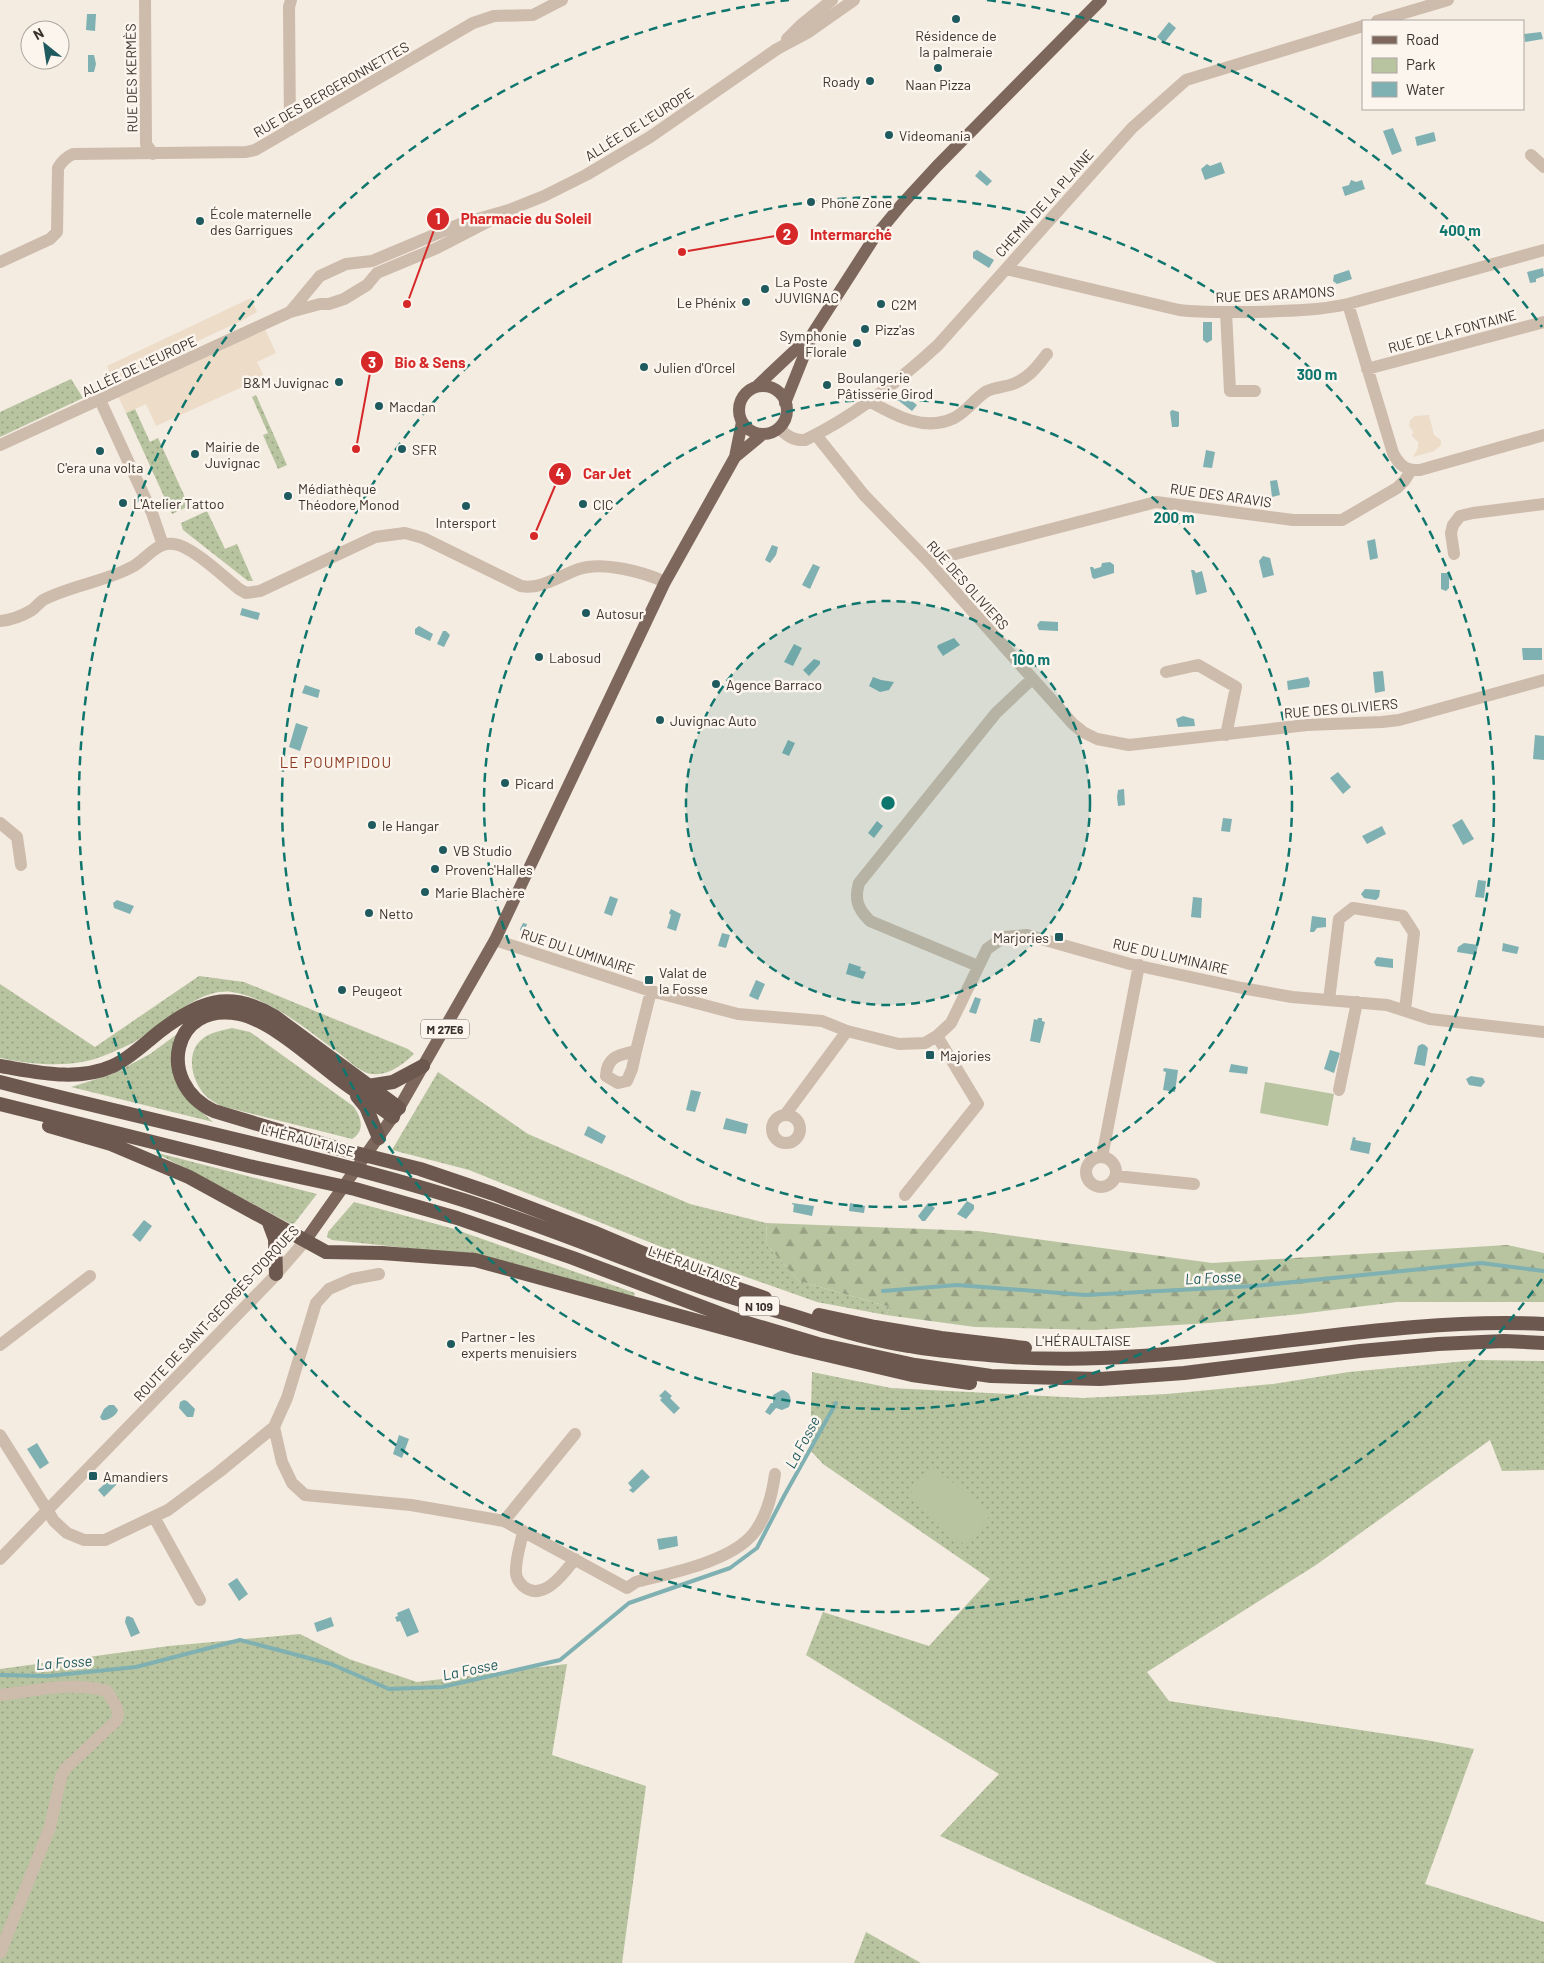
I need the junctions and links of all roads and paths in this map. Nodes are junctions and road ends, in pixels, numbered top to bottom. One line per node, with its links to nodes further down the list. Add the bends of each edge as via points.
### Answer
1 (145, 0): 12 (street, RUE DES KERMÈS, via 146,144)
2 (291, 0): 11 (street)
3 (562, 0): 11 (street, RUE DES BERGERONNETTES, via 532,15 494,16 472,24)
4 (832, 0): 10 (street, ALLÉE DE L'EUROPE)
5 (854, 0): 10 (street, ALLÉE DE L'EUROPE, via 807,33)
6 (1101, 0): 27 (main road, via 902,204 863,254)
7 (1448, 0): 8 (street)
8 (1380, 20)
9 (1362, 26): 19 (street, CHEMIN DE LA PLAINE, via 1186,80 1132,128)
10 (777, 49): 15 (street, ALLÉE DE L'EUROPE, via 650,138 544,196)
11 (290, 130): 12 (street, RUE DES BERGERONNETTES, via 256,150 246,152)
12 (153, 154): 17 (street, RUE DES BERGERONNETTES, via 68,156 58,168 57,232 50,239)
13 (1531, 155): 14 (street)
14 (1544, 167)
15 (509, 210): 18 (street, ALLÉE DE L'EUROPE, via 460,224 372,262); 20 (street, ALLÉE DE L'EUROPE, via 467,234)
16 (1544, 250): 23 (street, RUE DES ARAMONS)
17 (0, 262)
18 (362, 263): 20 (street); 21 (street, ALLÉE DE L'EUROPE, via 346,264 320,276)
19 (1006, 269): 25 (street, RUE DES ARAMONS, via 1179,310); 33 (street, CHEMIN DE LA PLAINE, via 938,345)
20 (370, 279): 22 (street, ALLÉE DE L'EUROPE, via 367,285 344,299)
21 (312, 286): 22 (street, via 312,293); 24 (street, ALLÉE DE L'EUROPE)
22 (320, 304): 24 (street, ALLÉE DE L'EUROPE)
23 (1348, 304): 25 (street, RUE DES ARAMONS, via 1327,309); 29 (street)
24 (290, 312): 32 (street, ALLÉE DE L'EUROPE)
25 (1226, 312): 31 (street, via 1230,391)
26 (1544, 322): 29 (street, RUE DE LA FONTAINE)
27 (813, 333): 30 (main road); 34 (main road)
28 (1047, 354): 33 (street, via 1032,374 1014,384 987,391 955,418 939,423 923,424 900,418)
29 (1367, 369): 42 (street, via 1393,453 1402,466)
30 (756, 387): 34 (main road, via 775,390); 35 (main road, via 742,399 739,407)
31 (1255, 391)
32 (100, 400): 40 (street, ALLÉE DE L'EUROPE); 44 (street, via 152,513)
33 (871, 402): 38 (street, CHEMIN DE LA PLAINE)
34 (786, 403): 36 (main road, via 786,414)
35 (742, 422): 37 (main road, via 750,431); 41 (main road, ROUTE DE SAINT-GEORGES-D'ORQUES)
36 (779, 428): 37 (main road); 38 (street, CHEMIN DE LA PLAINE, via 786,436 798,441)
37 (763, 434): 41 (main road, ROUTE DE SAINT-GEORGES-D'ORQUES)
38 (816, 435): 46 (street, RUE DES OLIVIERS, via 864,495)
39 (1544, 435): 42 (street)
40 (0, 445)
41 (735, 457): 47 (main road, ROUTE DE SAINT-GEORGES-D'ORQUES)
42 (1411, 470): 46 (street, RUE DES ARAVIS, via 1396,488 1342,520 1293,520 1156,502)
43 (1544, 504): 45 (street, via 1460,516 1451,533)
44 (163, 545): 47 (street, via 181,545 246,593 272,586 375,537 404,533 423,538 521,586 546,583 590,567 632,569); 48 (street, via 131,567 101,581 84,584 42,601 33,610)
45 (1454, 554)
46 (928, 561): 50 (street, RUE DES OLIVIERS)
47 (665, 582): 55 (main road, ROUTE DE SAINT-GEORGES-D'ORQUES)
48 (0, 621)
49 (1166, 672): 52 (street, via 1198,665 1236,687)
50 (1032, 679): 52 (street, RUE DES OLIVIERS, via 1072,724 1097,739 1129,744); 57 (street, via 996,713 859,883 856,893 857,904 870,921)
51 (1544, 680): 52 (street, RUE DES OLIVIERS, via 1398,720 1307,725)
52 (1226, 735)
53 (0, 823): 54 (street, via 17,837)
54 (20, 864)
55 (495, 940): 58 (street, RUE DU LUMINAIRE); 67 (main road, ROUTE DE SAINT-GEORGES-D'ORQUES / M 27E6)
56 (1139, 965): 57 (street, RUE DU LUMINAIRE, via 1027,935 1004,937 988,949); 59 (street, RUE DU LUMINAIRE, via 1292,997); 77 (street)
57 (978, 966): 64 (street, RUE DU LUMINAIRE, via 951,1023)
58 (651, 991): 62 (street, RUE DU LUMINAIRE, via 738,1014 822,1021); 65 (street)
59 (1329, 1000): 60 (street, RUE DU LUMINAIRE); 61 (street, via 1339,919 1353,908 1403,916 1414,933)
60 (1357, 1002): 61 (street, RUE DU LUMINAIRE); 71 (street)
61 (1405, 1010): 63 (street, RUE DU LUMINAIRE, via 1430,1019)
62 (847, 1031): 64 (street, RUE DU LUMINAIRE, via 899,1044 925,1043); 75 (street)
63 (1544, 1032)
64 (937, 1036): 80 (street, via 978,1104)
65 (636, 1051)
66 (0, 1066): 69 (highway, via 71,1075 96,1071 128,1057 198,1007 212,1002 238,1001 269,1013)
67 (423, 1066): 69 (highway, via 393,1082); 73 (main road, ROUTE DE SAINT-GEORGES-D'ORQUES / M 27E6)
68 (0, 1082): 89 (highway, L'HÉRAULTAISE / N 109, via 374,1174 552,1230 695,1285 836,1329 909,1346 994,1356 1097,1359)
69 (368, 1086): 73 (highway)
70 (350, 1087): 73 (highway); 76 (highway, via 366,1107); 89 (highway, via 283,1036 240,1014 218,1013 204,1017 186,1031 177,1050 179,1074 188,1090 206,1108 340,1149 420,1169 593,1232 683,1270 826,1317 941,1338 1075,1352)
71 (1339, 1090)
72 (0, 1104): 90 (highway, N 109, via 355,1189 457,1218 737,1320 818,1344 915,1366 991,1376 1100,1379)
73 (396, 1112): 76 (main road, ROUTE DE SAINT-GEORGES-D'ORQUES / M 27E6)
74 (0, 1113): 81 (highway, via 111,1144 151,1159)
75 (785, 1115)
76 (377, 1141): 82 (main road, ROUTE DE SAINT-GEORGES-D'ORQUES / M 27E6)
77 (1102, 1157): 78 (street, via 1112,1161); 78 (street, via 1096,1157 1088,1164 1086,1174 1090,1184 1106,1187)
78 (1116, 1176): 79 (street)
79 (1194, 1184)
80 (905, 1195)
81 (268, 1220): 82 (highway); 83 (highway, via 275,1239)
82 (308, 1238): 83 (street, ROUTE DE SAINT-GEORGES-D'ORQUES / M 27E6); 90 (highway, via 326,1252 475,1260 787,1346 922,1376 990,1385 1100,1386 1195,1376)
83 (276, 1274): 95 (street, ROUTE DE SAINT-GEORGES-D'ORQUES / M 27E6)
84 (379, 1274): 91 (street, via 352,1279 329,1289 316,1303 287,1398)
85 (90, 1276): 88 (street)
86 (1544, 1324): 89 (highway, L'HÉRAULTAISE / N 109, via 1435,1325)
87 (1544, 1343): 90 (highway, N 109, via 1438,1344)
88 (0, 1345)
89 (1253, 1345)
90 (1257, 1365)
91 (274, 1427): 96 (street, via 219,1472); 97 (street, via 282,1462 292,1483 305,1495 411,1505)
92 (575, 1434): 97 (street)
93 (0, 1435): 95 (street)
94 (775, 1474): 100 (street, via 763,1518 752,1536 723,1557 636,1582 627,1588)
95 (47, 1511): 96 (street, via 66,1533 84,1540 105,1540); 99 (street, M 27E6)
96 (154, 1517): 101 (street)
97 (504, 1521): 98 (street)
98 (523, 1531): 100 (street); 100 (street, via 516,1574 527,1590 538,1592 546,1588)
99 (0, 1559)
100 (575, 1559)
101 (200, 1600)
102 (0, 1695): 103 (street, via 90,1686 107,1691 118,1713 116,1720 61,1777 50,1827)
103 (0, 1953)

